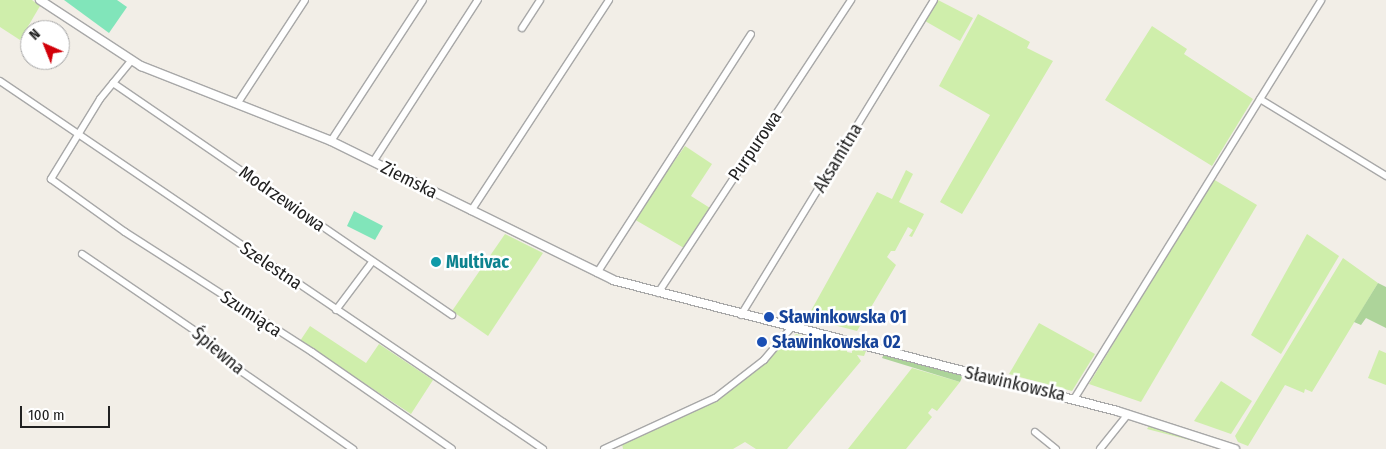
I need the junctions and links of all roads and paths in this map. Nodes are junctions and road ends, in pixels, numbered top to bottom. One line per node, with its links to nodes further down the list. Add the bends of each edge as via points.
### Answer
1 (40, 0): 12 (street, Ziemska)
2 (305, 0): 16 (street)
3 (423, 0): 18 (street)
4 (478, 0): 19 (street)
5 (540, 0): 10 (street)
6 (609, 0): 21 (street)
7 (851, 0): 25 (street, Purpurowa)
8 (934, 0): 27 (street, Aksamitna)
9 (1321, 0): 15 (street)
10 (522, 28)
11 (752, 34): 24 (street)
12 (130, 61): 14 (street); 16 (street, Ziemska)
13 (0, 81): 17 (street, Szelestna)
14 (113, 83): 17 (street); 23 (street, Modrzewiowa)
15 (1260, 98): 20 (street); 30 (street)
16 (237, 104): 18 (street, Ziemska)
17 (80, 135): 26 (street, Szelestna); 35 (street, Szumiąca, via 51,179 125,232 312,352)
18 (331, 142): 19 (street, Ziemska)
19 (374, 162): 21 (street, Ziemska)
20 (1386, 176)
21 (472, 211): 24 (street, Ziemska)
22 (82, 254): 34 (street, Śpiewna, via 207,339 235,366)
23 (372, 262): 26 (street); 28 (street, Modrzewiowa)
24 (596, 273): 25 (street, Ziemska)
25 (658, 293): 27 (street, Ziemska)
26 (336, 310): 36 (street, Szelestna)
27 (741, 314): 29 (street, Ziemska)
28 (452, 315)
29 (792, 328): 30 (street, Sławinkowska); 33 (street, via 764,360 715,398)
30 (1074, 399): 31 (street, Sławinkowska)
31 (1128, 414): 38 (street); 39 (street, Sławinkowska)
32 (1035, 432): 37 (street)
33 (606, 448)
34 (354, 449)
35 (452, 449)
36 (543, 449)
37 (1056, 449)
38 (1100, 449)
39 (1235, 449)

